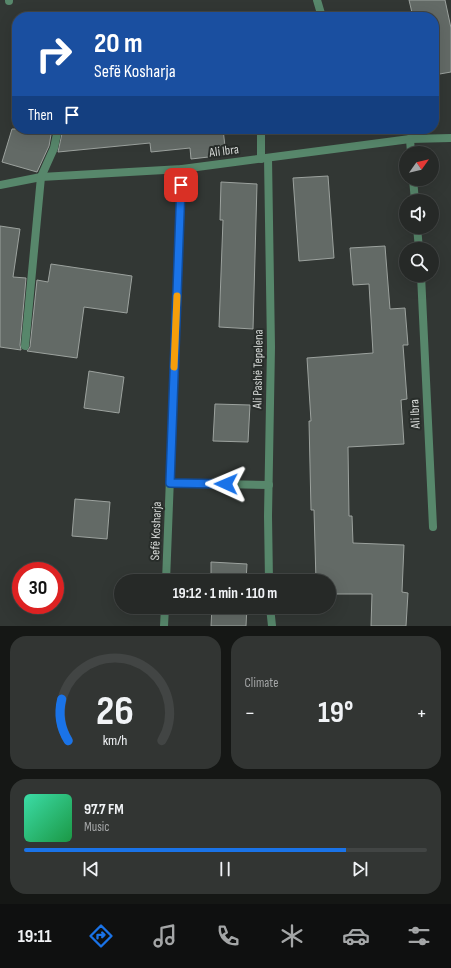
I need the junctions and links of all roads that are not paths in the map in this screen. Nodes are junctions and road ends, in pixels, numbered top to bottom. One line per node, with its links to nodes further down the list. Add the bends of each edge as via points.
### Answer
1 (317, 0): 2 (street)
2 (321, 12)
3 (57, 134): 10 (street, via 54,148)
4 (262, 134): 8 (street, Ali Pashë Tepelena)
5 (451, 138): 6 (street, Ali Ibra)
6 (410, 139): 7 (street); 8 (street, Ali Ibra)
7 (410, 146)
8 (265, 158): 9 (street, Ali Ibra); 15 (street, Ali Pashë Tepelena, via 271,347)
9 (182, 169): 10 (street, Ali Ibra); 14 (street, Sefë Kosharja)
10 (41, 177): 11 (street, Ali Ibra); 13 (street)
11 (0, 185)
12 (421, 282): 16 (street, Ali Ibra)
13 (25, 346)
14 (170, 483): 15 (street); 17 (street, Sefë Kosharja)
15 (269, 485): 18 (street, Ali Pashë Tepelena)
16 (433, 527)
17 (166, 574)
18 (269, 574)
19 (165, 614): 21 (street)
20 (271, 614): 22 (street)
21 (164, 626)
22 (272, 626)

